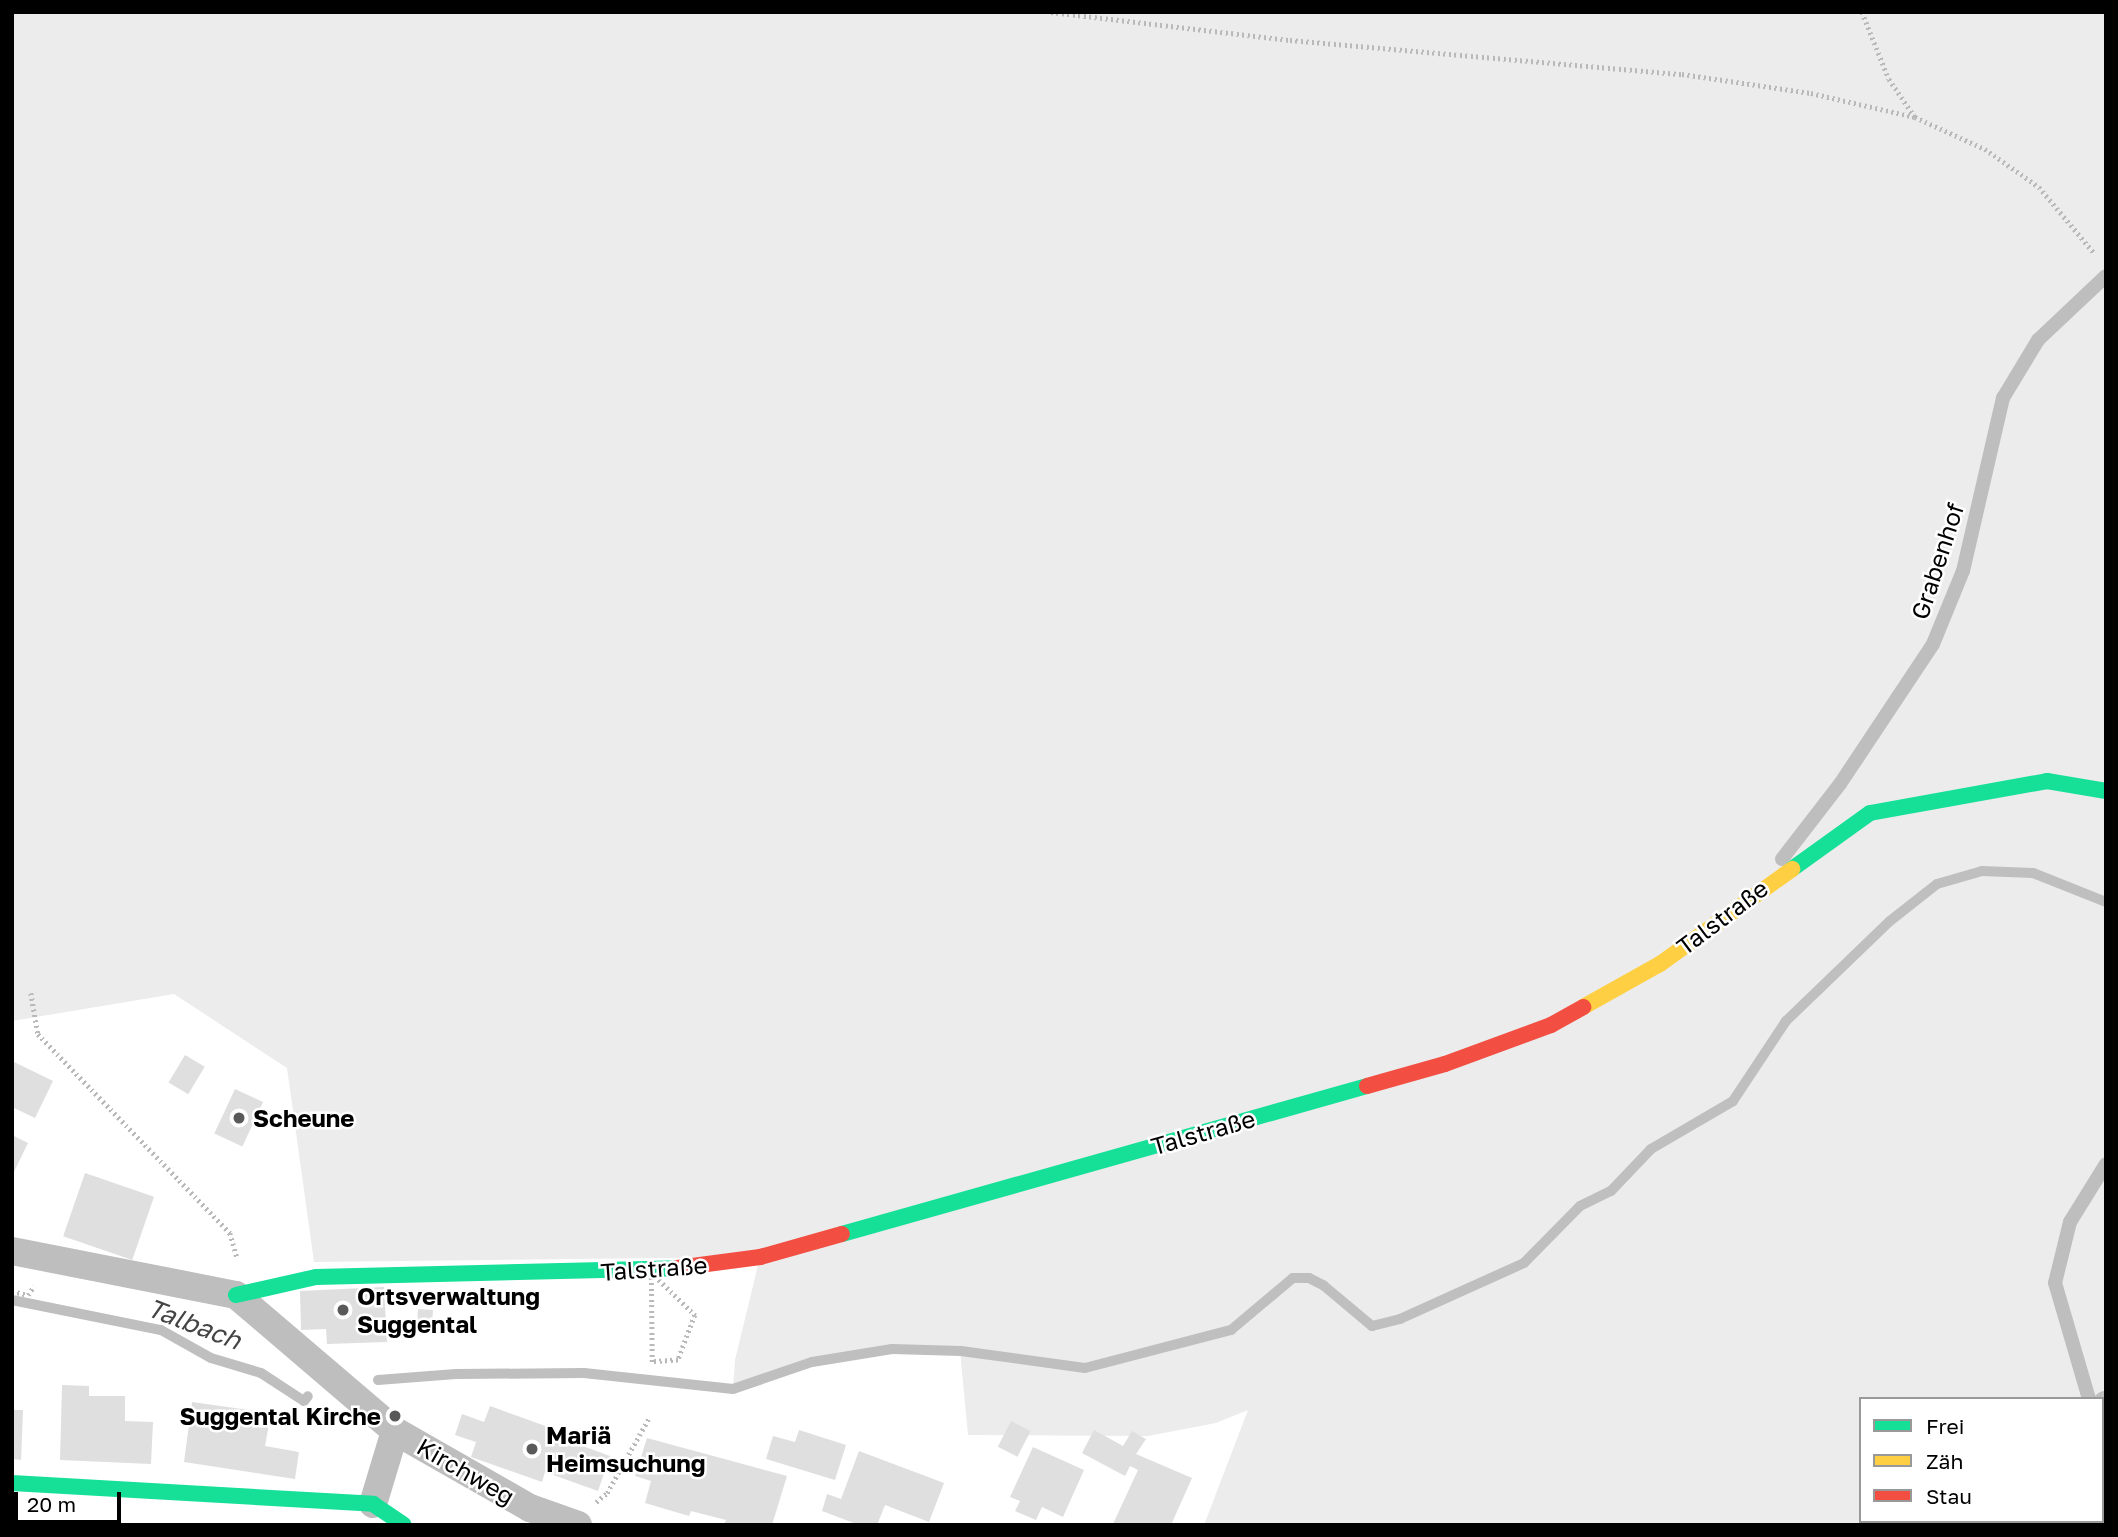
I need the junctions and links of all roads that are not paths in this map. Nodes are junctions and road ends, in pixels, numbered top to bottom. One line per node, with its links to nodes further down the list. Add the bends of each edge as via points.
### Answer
1 (2106, 276): 3 (lane, Grabenhof, via 2038,340 2003,398 1963,571 1933,644 1840,784)
2 (2106, 791): 3 (street, Talstraße, via 2047,781 1870,813)
3 (1760, 888): 6 (street, Talstraße, via 1660,964 1551,1025 1445,1064 760,1257 651,1272 316,1277)
4 (2106, 1164): 7 (lane, via 2070,1222 2055,1283)
5 (12, 1251): 6 (street, Talstraße)
6 (241, 1293): 8 (street, Talstraße)
7 (2088, 1397)
8 (393, 1441): 10 (street); 11 (street, Kirchweg, via 530,1508)
9 (12, 1483): 10 (street)
10 (377, 1494): 12 (street)
11 (584, 1516)
12 (404, 1525)

